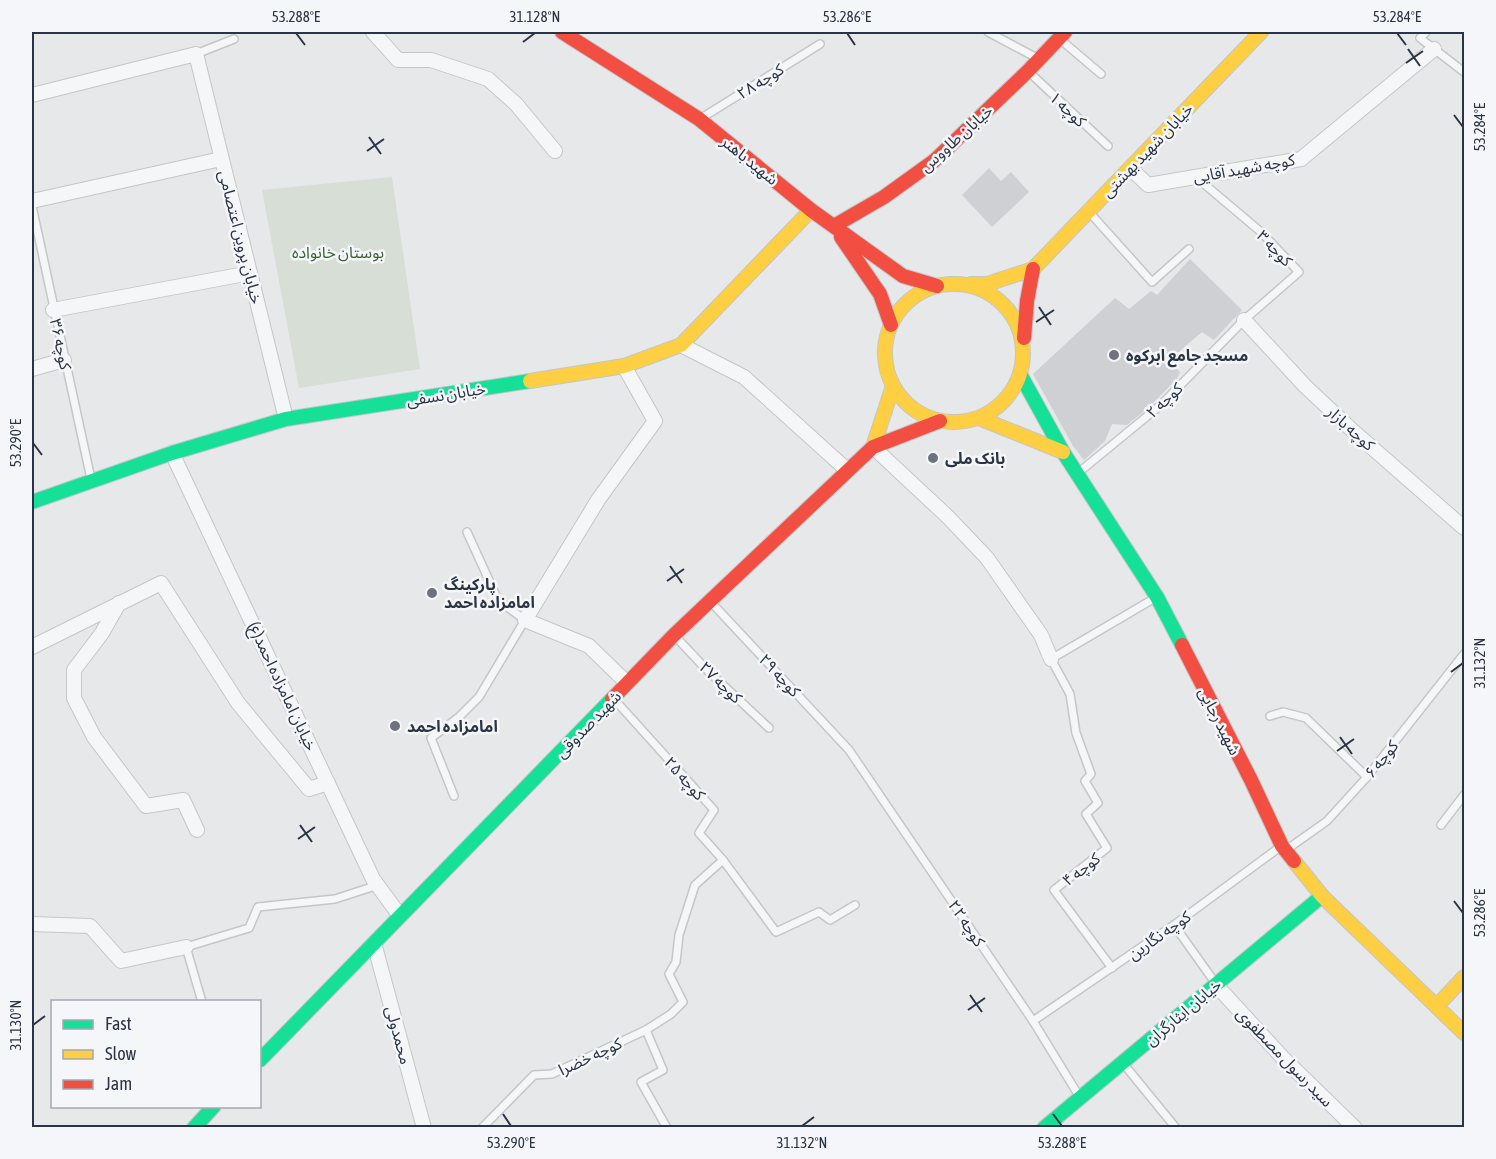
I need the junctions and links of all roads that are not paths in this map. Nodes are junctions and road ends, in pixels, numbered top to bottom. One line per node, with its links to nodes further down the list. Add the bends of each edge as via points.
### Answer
1 (373, 32): 18 (street, via 398,60 431,60 488,79 516,104)
2 (562, 32): 16 (street, شهید باهنر)
3 (988, 32): 11 (lane)
4 (1261, 32): 20 (street, خیابان شهید بهشتی)
5 (1426, 32): 9 (lane, via 1420,38)
6 (1062, 35): 11 (street, خیابان طاووس); 14 (lane)
7 (234, 39): 10 (lane)
8 (820, 44): 16 (lane, کوچه ۲۸)
9 (1434, 49): 13 (lane); 21 (street, کوچه شهید آقایی, via 1301,159)
10 (196, 54): 15 (street); 19 (street, خیابان پروین اعتصامی)
11 (1039, 59): 12 (street, خیابان طاووس)
12 (1028, 71): 17 (lane, کوچه ۱); 26 (street, خیابان طاووس, via 934,161 885,197)
13 (1464, 72)
14 (1101, 74)
15 (32, 95)
16 (699, 119): 24 (street, شهید باهنر)
17 (1108, 146)
18 (555, 151)
19 (221, 159): 22 (street); 29 (street, خیابان پروین اعتصامی)
20 (1130, 168): 21 (street, کوچه شهید آقایی, via 1148,185); 25 (street, خیابان شهید بهشتی)
21 (1195, 177): 33 (lane, کوچه ۳, via 1261,232 1299,272)
22 (32, 201)
23 (32, 206): 32 (lane, کوچه ۳۶)
24 (811, 210): 26 (street, شهید باهنر); 35 (street, خیابان نسفی)
25 (1088, 211): 27 (lane, via 1152,282); 28 (street, خیابان شهید بهشتی)
26 (834, 226): 31 (street, شهید باهنر, via 903,276); 34 (street, via 880,294)
27 (1189, 249)
28 (1032, 269): 30 (street, via 987,284); 36 (street)
29 (250, 273): 32 (street); 43 (street, خیابان پروین اعتصامی)
30 (957, 284): 31 (street); 36 (street, via 978,288 996,298 1020,332)
31 (937, 286): 34 (street, via 910,301)
32 (53, 310): 37 (lane, کوچه ۳۶)
33 (1244, 320): 49 (lane, کوچه ۲, via 1162,404); 52 (street, کوچه بازار, via 1305,386)
34 (891, 325): 41 (street, via 885,345 886,366)
35 (681, 345): 38 (street, خیابان نسفی); 48 (street, via 744,377)
36 (1023, 352): 40 (street)
37 (64, 360): 39 (street); 50 (lane, کوچه ۳۶)
38 (624, 366): 43 (street, خیابان نسفی); 57 (street, via 655,421 598,500)
39 (32, 369)
40 (1020, 374): 42 (street, via 1011,393 997,408); 46 (street, شهید رجایی)
41 (893, 386): 44 (street, via 921,414); 45 (street)
42 (979, 418): 44 (street); 46 (street)
43 (286, 419): 47 (street, خیابان نسفی)
44 (940, 421): 45 (street, شهید صدوقی)
45 (873, 447): 48 (street, شهید صدوقی); 61 (street, via 987,558 1041,635)
46 (1063, 452): 49 (street, شهید رجایی)
47 (172, 453): 50 (street, خیابان نسفی); 68 (street, خیابان امامزاده احمد(ع))
48 (847, 470): 55 (street, شهید صدوقی)
49 (1078, 473): 54 (street, شهید رجایی)
50 (91, 481): 51 (street, خیابان نسفی)
51 (32, 502)
52 (1464, 528)
53 (467, 532): 57 (lane, via 498,600)
54 (1157, 597): 61 (lane); 73 (street, شهید رجایی)
55 (710, 601): 58 (street, شهید صدوقی); 66 (lane, کوچه ۲۹)
56 (119, 603): 59 (street); 68 (street, via 161,583 238,703 309,789); 72 (street, via 74,670 74,698 94,737 146,806 183,800)
57 (525, 620): 62 (street, via 589,646); 70 (lane, via 479,697 431,738)
58 (675, 635): 62 (street, شهید صدوقی); 65 (lane, کوچه ۲۷)
59 (32, 647)
60 (1464, 654): 67 (lane, کوچه ۶)
61 (1051, 659): 83 (lane, کوچه ۴, via 1070,694 1076,733 1091,774 1085,781 1098,803 1086,814 1107,848 1054,890)
62 (627, 683): 63 (street, شهید صدوقی)
63 (613, 698): 74 (lane, کوچه ۲۵, via 714,810 699,833); 78 (street, شهید صدوقی)
64 (1270, 716): 67 (lane, via 1283,712 1306,718)
65 (769, 728)
66 (849, 750): 88 (lane, کوچه ۲۲)
67 (1367, 777): 73 (lane, کوچه ۶, via 1327,821)
68 (328, 783): 75 (street, خیابان امامزاده احمد(ع))
69 (1464, 795): 71 (lane)
70 (454, 796)
71 (1441, 825)
72 (197, 830)
73 (1284, 848): 76 (street, شهید رجایی); 80 (lane, کوچه نگارین)
74 (723, 860): 77 (lane, via 776,932 819,912 830,920); 89 (lane, کوچه خضرا, via 695,885 679,935 676,962 669,974 683,1002)
75 (378, 885): 78 (street, خیابان امامزاده احمد(ع)); 82 (lane, via 335,899 258,907 249,928)
76 (1322, 896): 85 (street, خیابان ایثارگران); 87 (street, شهید رجایی)
77 (855, 904)
78 (400, 916): 81 (street, شهید صدوقی)
79 (32, 924): 82 (street, via 90,926 121,961)
80 (1174, 925): 83 (lane, کوچه نگارین); 85 (lane)
81 (374, 943): 91 (street, شهید صدوقی); 98 (street, محمدولی)
82 (186, 947): 86 (lane)
83 (1112, 968): 88 (lane, کوچه نگارین)
84 (1464, 977): 87 (street)
85 (1216, 985): 92 (street, خیابان ایثارگران); 101 (street, سید رسول مصطفوی)
86 (201, 1000)
87 (1437, 1006): 90 (street, شهید رجایی)
88 (1033, 1021): 93 (lane, کوچه ۲۲)
89 (646, 1030): 95 (lane, via 663,1070 641,1082); 99 (lane, کوچه خضرا, via 552,1074 534,1076)
90 (1464, 1033)
91 (261, 1059)
92 (1122, 1062): 93 (street, خیابان ایثارگران); 100 (lane)
93 (1080, 1098): 96 (street, خیابان ایثارگران)
94 (213, 1108): 97 (street)
95 (665, 1124)
96 (1050, 1126)
97 (194, 1128)
98 (424, 1128)
99 (482, 1128)
100 (1176, 1128)
101 (1355, 1128)

